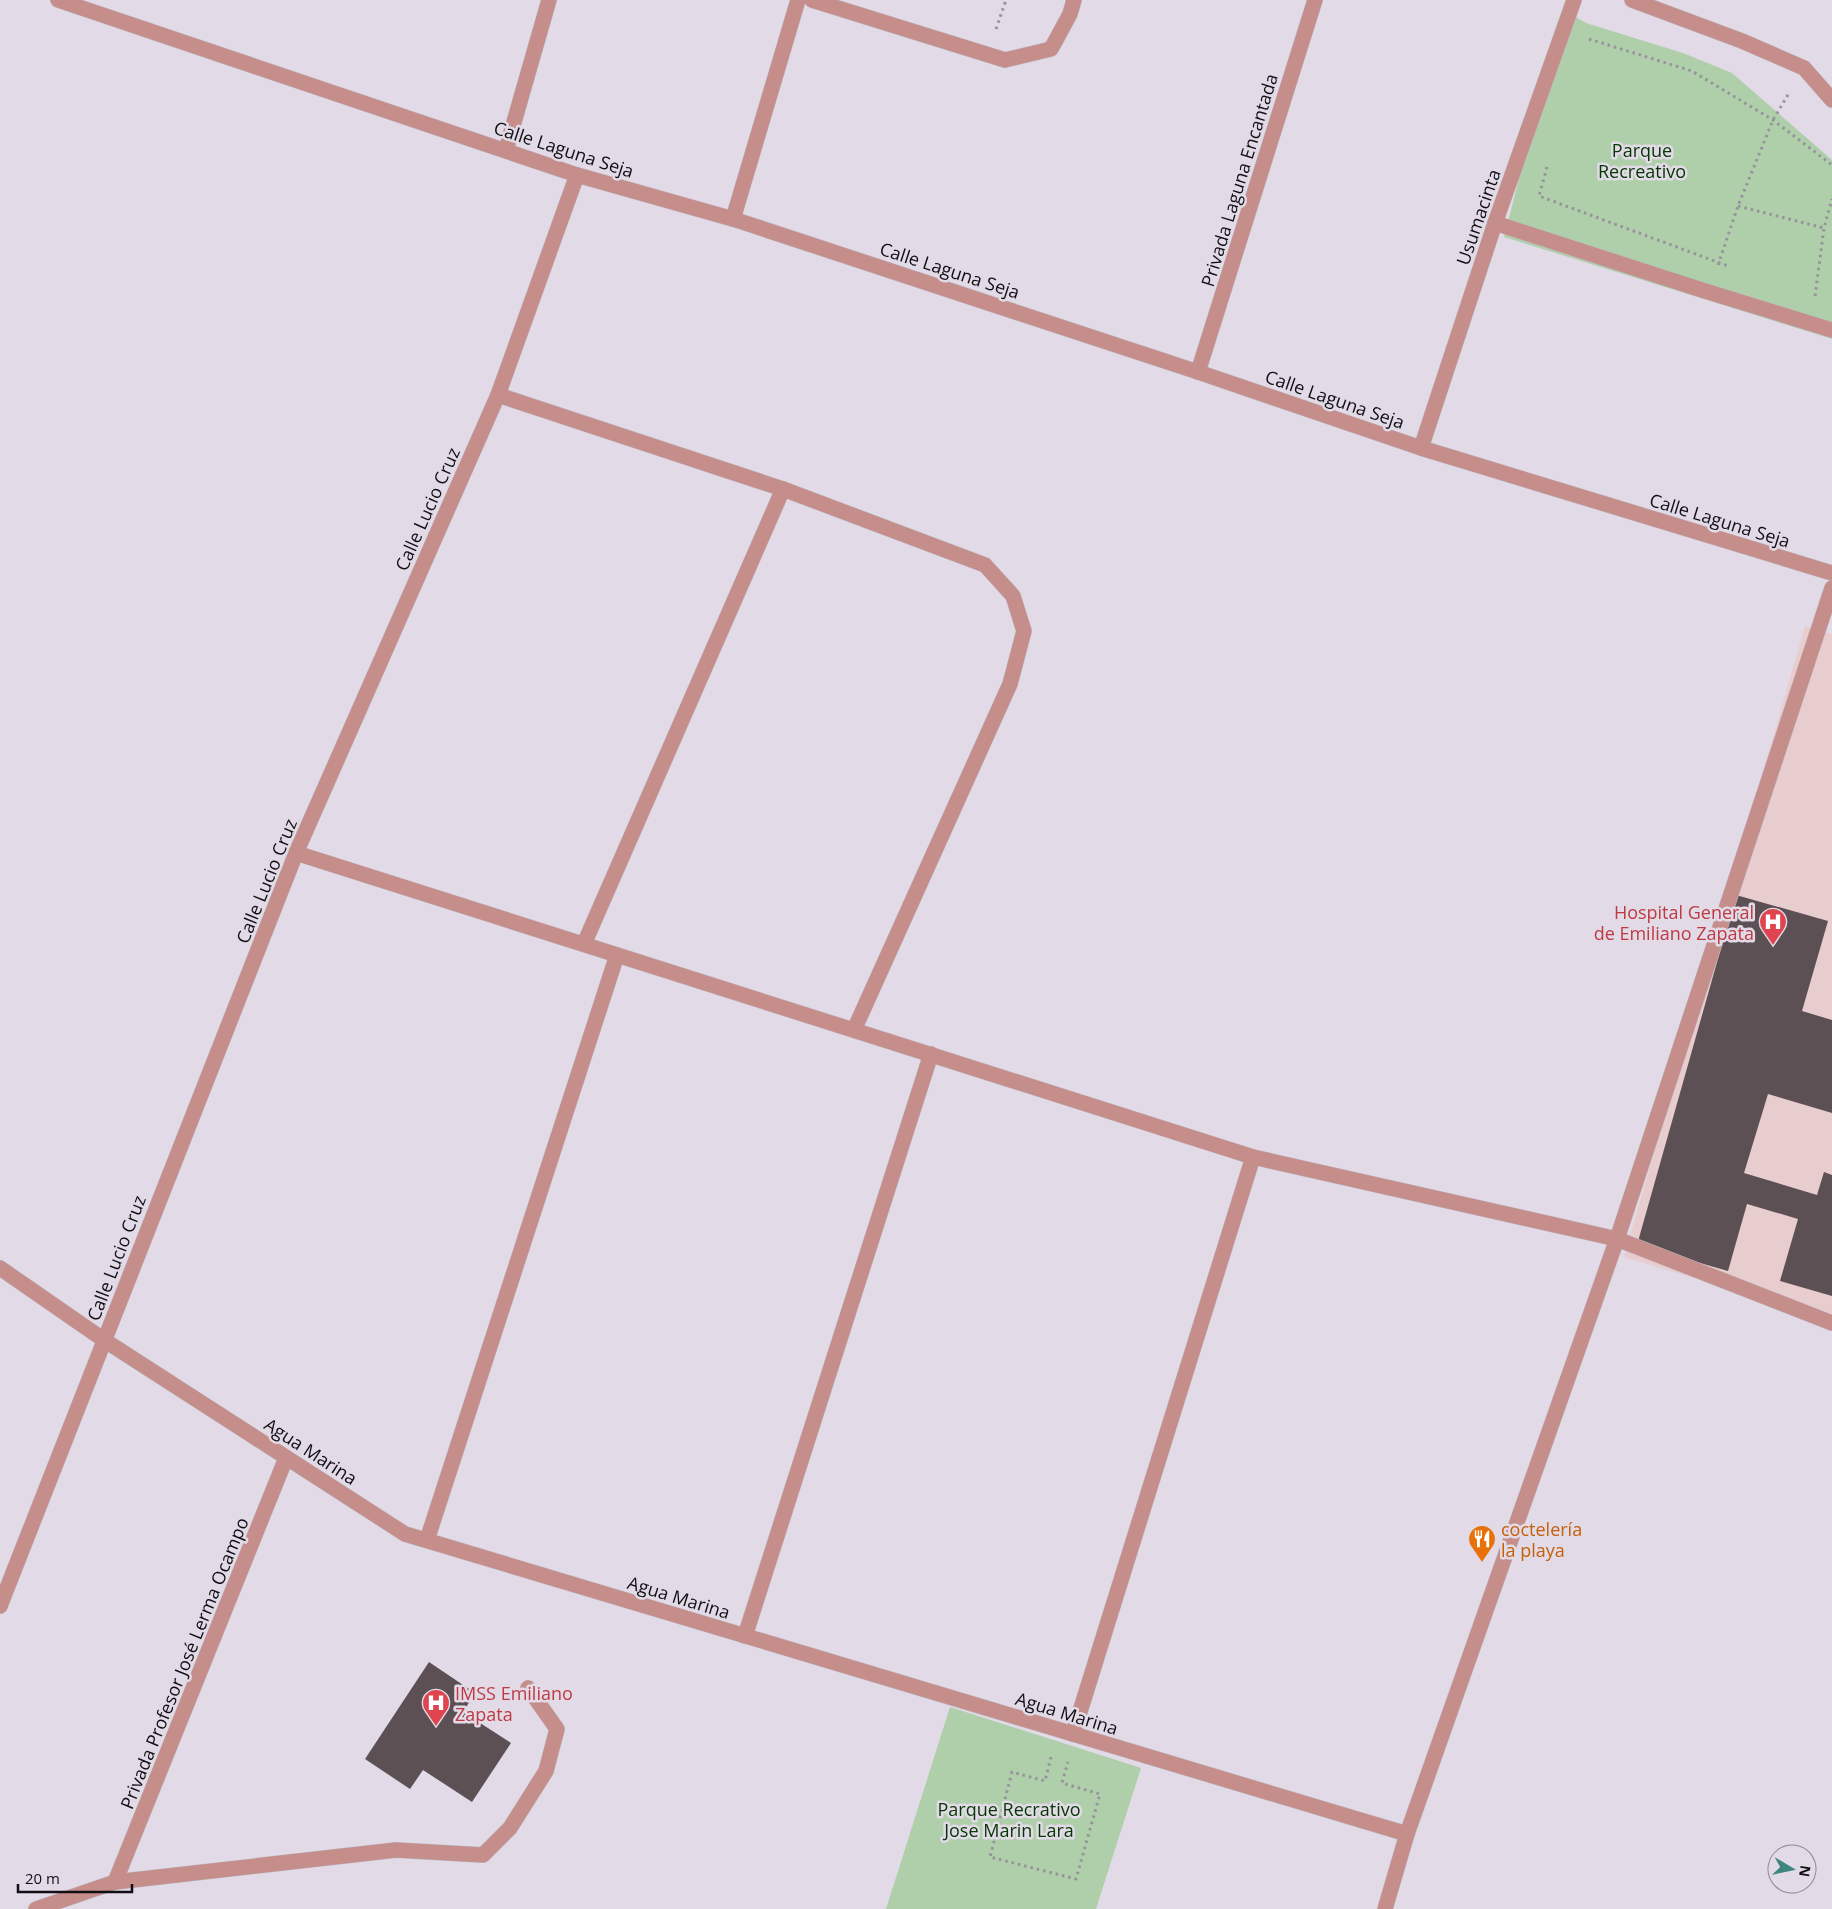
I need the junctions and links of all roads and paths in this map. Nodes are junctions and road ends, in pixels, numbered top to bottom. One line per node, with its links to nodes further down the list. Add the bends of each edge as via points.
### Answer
1 (58, 0): 13 (street, Calle Laguna Seja)
2 (549, 0): 13 (street)
3 (798, 0): 19 (street)
4 (812, 0): 5 (street, via 1005,60 1051,49)
5 (1074, 0)
6 (1315, 0): 27 (street, Privada Laguna Encantada)
7 (1574, 0): 20 (street, Usumacinta)
8 (1632, 0): 10 (street, via 1742,40)
9 (1585, 38): 12 (path, via 1692,71)
10 (1804, 68): 11 (street); 12 (path)
11 (1832, 100)
12 (1773, 120): 15 (path); 18 (path)
13 (506, 150): 16 (street, Calle Laguna Seja)
14 (1549, 158): 22 (path, via 1539,196)
15 (1832, 165)
16 (577, 175): 19 (street, Calle Laguna Seja); 28 (street, Calle Lucio Cruz)
17 (1832, 199): 21 (path)
18 (1738, 206): 21 (path); 22 (path)
19 (734, 219): 27 (street, Calle Laguna Seja)
20 (1495, 223): 24 (street); 29 (street, Usumacinta)
21 (1824, 228): 25 (path, via 1814,298)
22 (1720, 263): 23 (path); 24 (path)
23 (1737, 270)
24 (1702, 290): 26 (street)
25 (1806, 295)
26 (1832, 330)
27 (1198, 372): 29 (street, Calle Laguna Seja)
28 (498, 395): 30 (street); 33 (street, Calle Lucio Cruz)
29 (1421, 448): 31 (street, Calle Laguna Seja)
30 (783, 489): 34 (street); 36 (street, via 985,565 1013,596 1024,631 1010,684)
31 (1832, 574)
32 (1832, 588): 39 (street)
33 (296, 853): 34 (street); 42 (street, Calle Lucio Cruz)
34 (584, 944): 35 (street)
35 (617, 955): 36 (street); 44 (street)
36 (854, 1030): 37 (street)
37 (931, 1054): 38 (street); 46 (street)
38 (1253, 1157): 39 (street); 49 (street)
39 (1617, 1239): 41 (street); 50 (street)
40 (0, 1268): 42 (street, Agua Marina)
41 (1832, 1323)
42 (104, 1340): 43 (street, Agua Marina); 45 (street, Calle Lucio Cruz)
43 (286, 1458): 44 (street, Agua Marina, via 406,1534); 51 (street, Privada Profesor José Lerma Ocampo)
44 (427, 1540): 46 (street, Agua Marina)
45 (0, 1606)
46 (744, 1636): 48 (street, Agua Marina)
47 (528, 1688): 51 (street, via 557,1729 546,1772 510,1828 483,1855 396,1850)
48 (1058, 1729): 49 (street, Agua Marina); 49 (path, via 1045,1781 1012,1772 990,1857 1076,1879 1100,1794 1062,1783)
49 (1074, 1735): 50 (street, Agua Marina)
50 (1407, 1834): 53 (street)
51 (116, 1882): 52 (street)
52 (36, 1909)
53 (1385, 1909)

